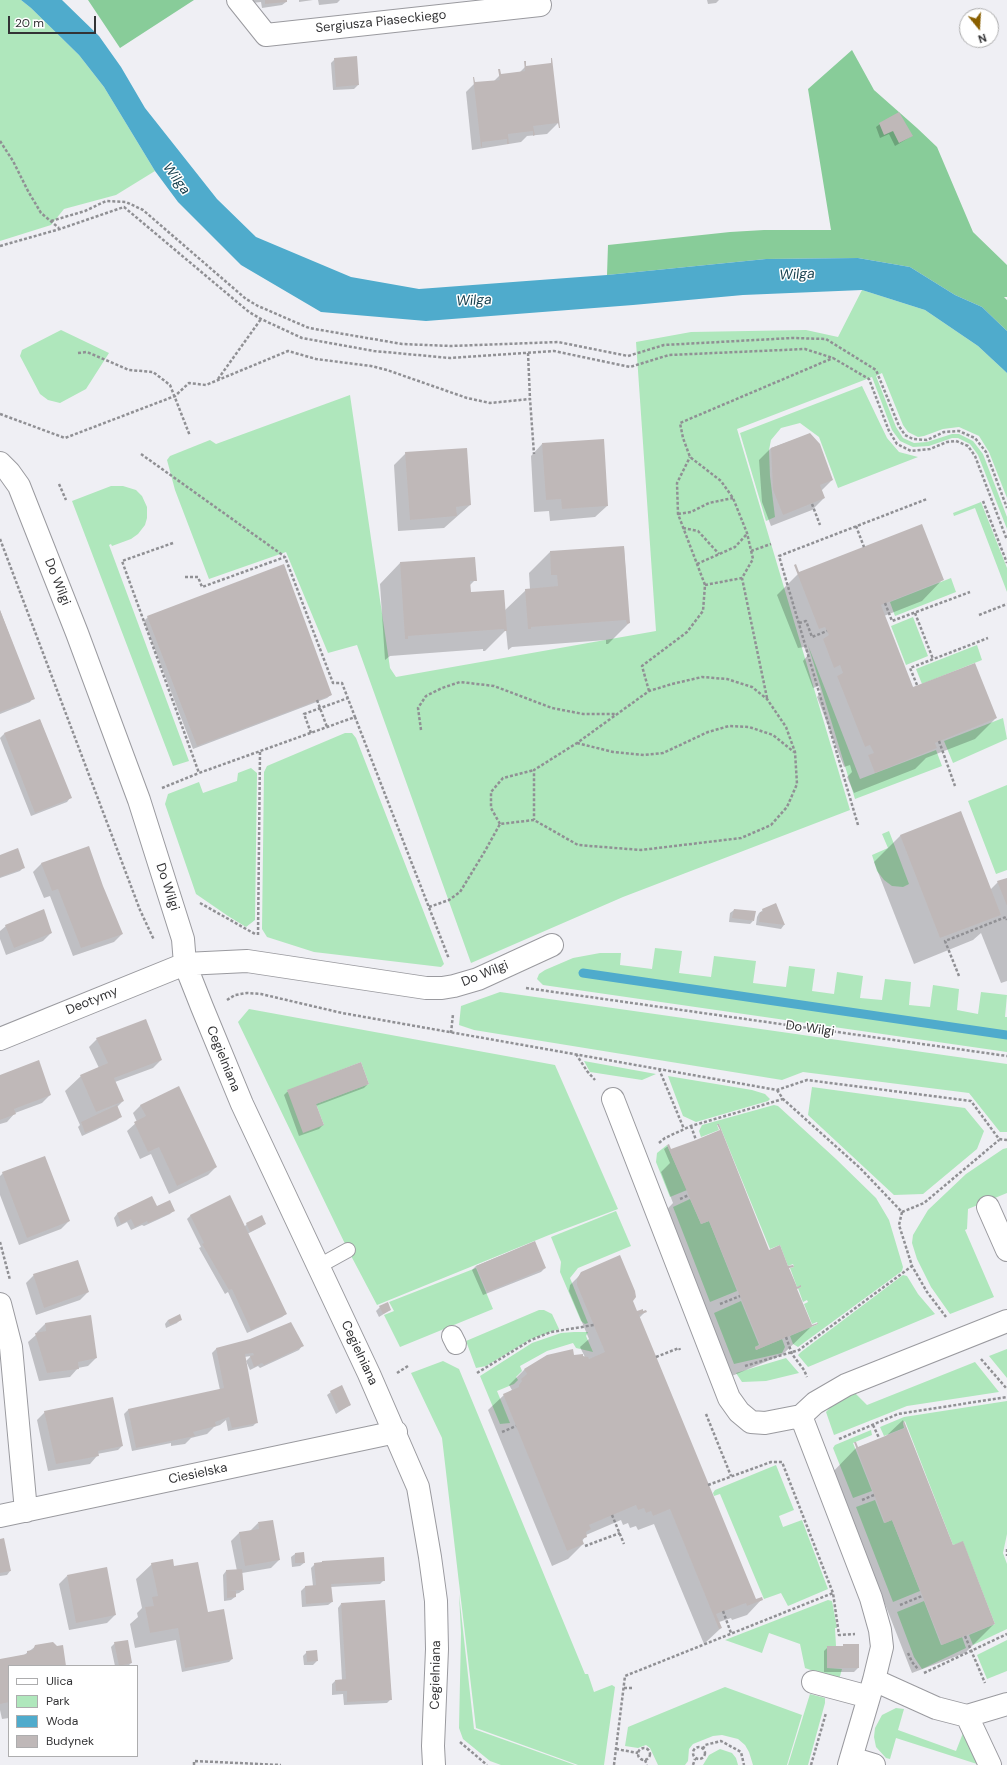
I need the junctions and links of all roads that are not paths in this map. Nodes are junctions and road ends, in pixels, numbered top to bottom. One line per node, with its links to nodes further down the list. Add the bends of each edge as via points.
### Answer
1 (238, 0): 2 (street, Sergiusza Piaseckiego, via 266,35)
2 (540, 5)
3 (0, 463): 5 (street, Do Wilgi, via 19,486 77,632 139,800 183,939)
4 (552, 945): 5 (street, Do Wilgi, via 478,979 442,988 426,988 247,961)
5 (185, 964): 6 (street, Deotymy); 11 (street, Cegielniana, via 242,1104)
6 (0, 1039)
7 (613, 1099): 14 (street, via 724,1389 739,1412 751,1422 766,1423)
8 (988, 1208): 10 (street)
9 (348, 1250): 11 (lane)
10 (1007, 1250)
11 (319, 1266): 15 (street, Cegielniana)
12 (6, 1295): 16 (street)
13 (1007, 1321): 14 (street, via 846,1385 815,1403)
14 (801, 1416): 19 (street, via 871,1598 880,1630 882,1647)
15 (396, 1432): 16 (street, Ciesielska); 23 (street, Cegielniana, via 418,1487 435,1593 437,1649)
16 (26, 1511): 17 (street, Ciesielska)
17 (0, 1516)
18 (823, 1684): 19 (street)
19 (872, 1688): 21 (street); 22 (street)
20 (1007, 1704): 21 (street)
21 (967, 1716): 25 (street)
22 (850, 1762): 24 (street)
23 (434, 1765)
24 (874, 1765)
25 (990, 1765)

